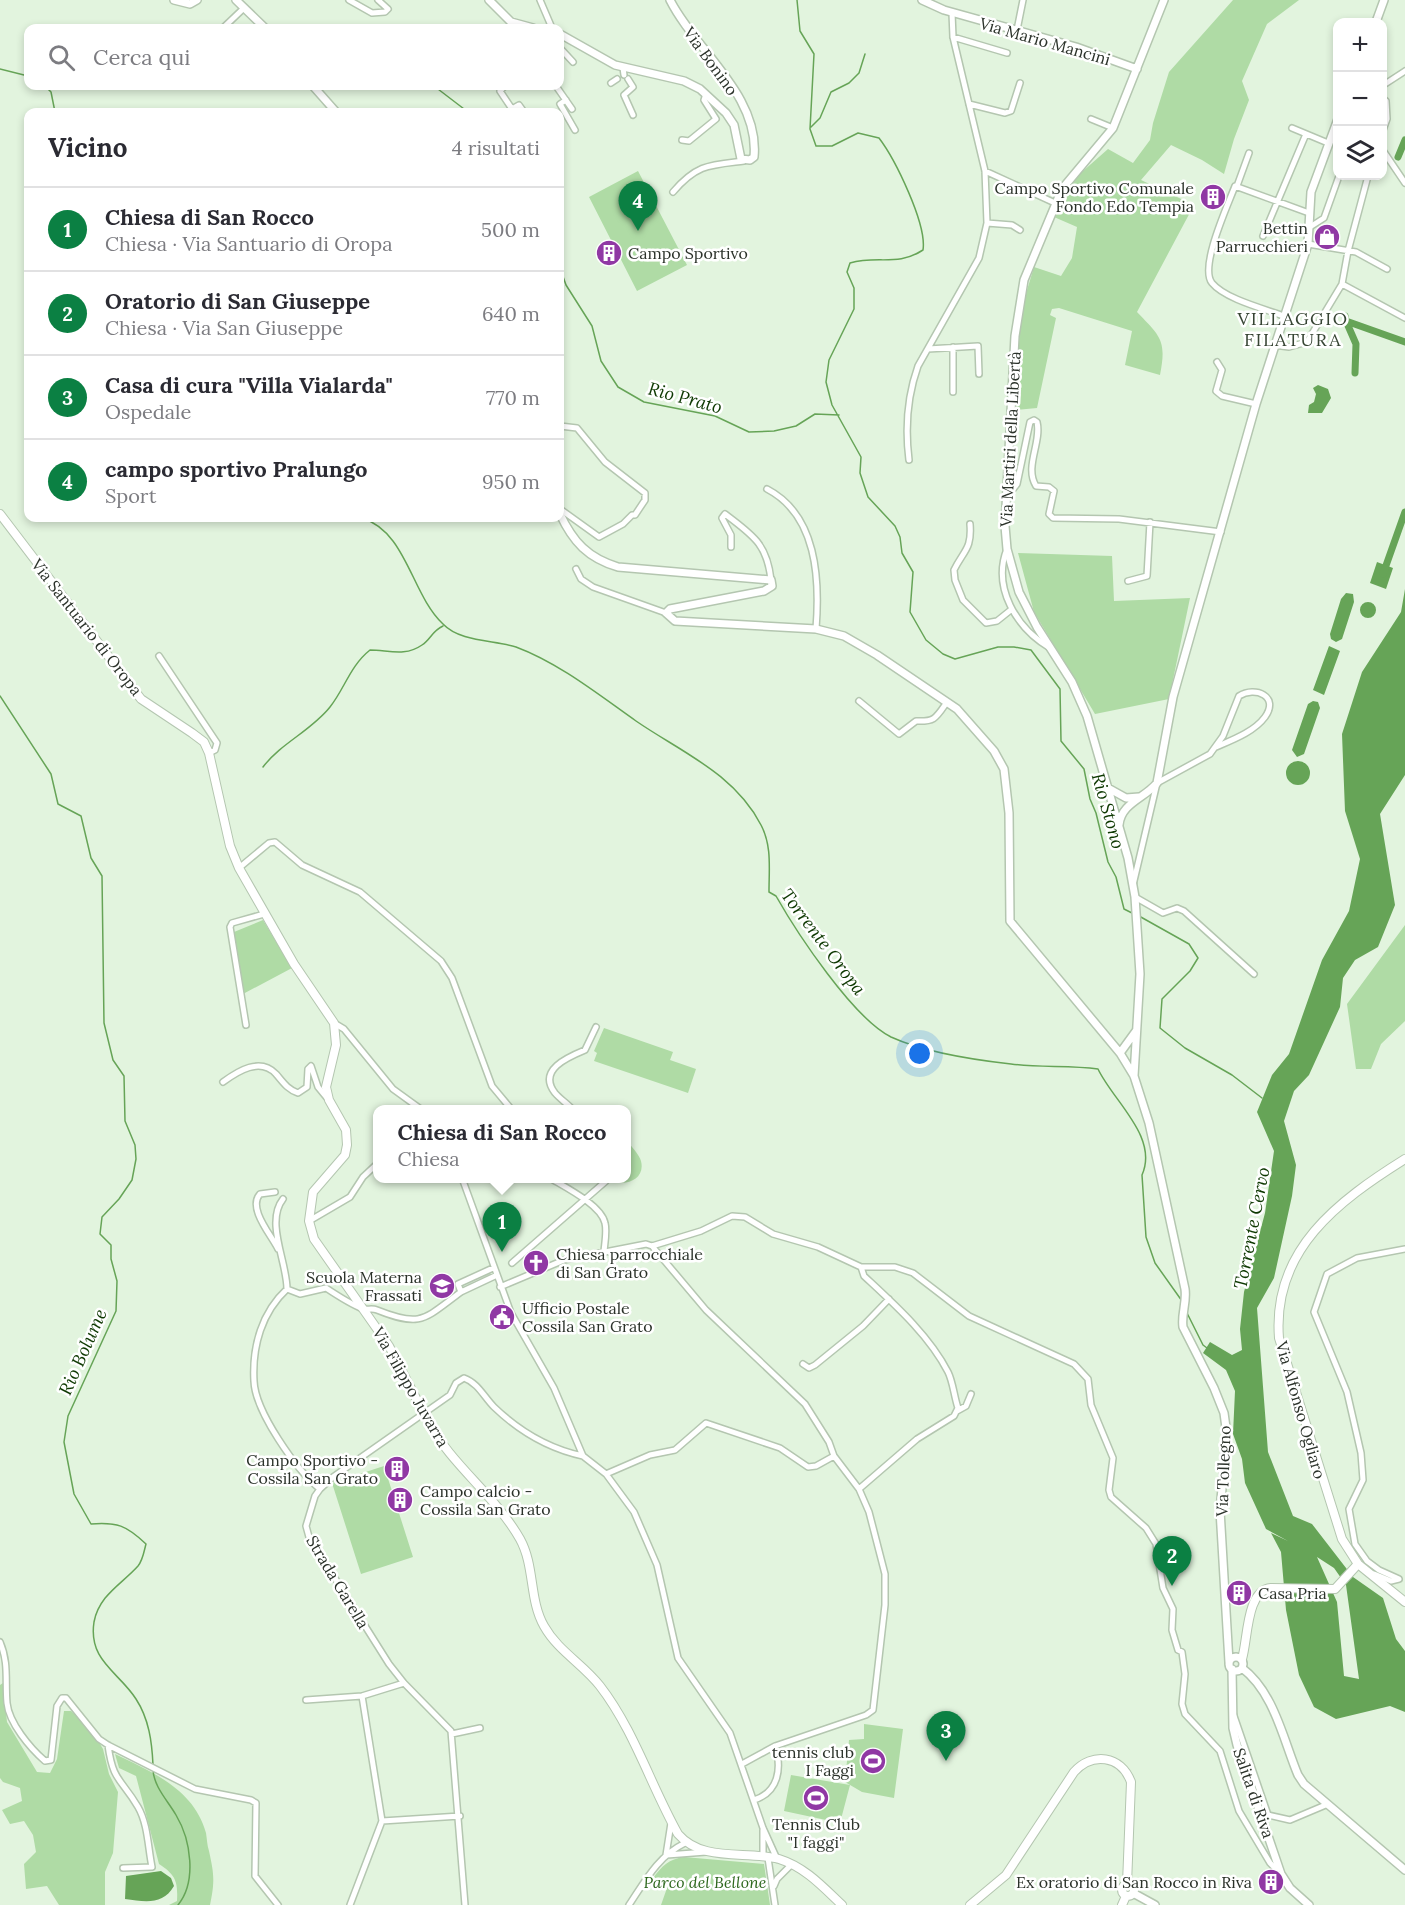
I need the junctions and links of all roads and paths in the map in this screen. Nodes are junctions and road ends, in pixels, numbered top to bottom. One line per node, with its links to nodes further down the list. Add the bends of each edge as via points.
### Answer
1 (174, 0): 2 (street)
2 (197, 0)
3 (236, 0): 14 (street)
4 (349, 0): 5 (street, via 372,13 385,12 388,9)
5 (378, 0)
6 (489, 0): 19 (street)
7 (540, 0): 20 (street)
8 (670, 0): 57 (street, Via Bonino, via 696,43 724,74 744,110 755,148 754,157)
9 (922, 0): 13 (street, Via Mario Mancini)
10 (1023, 0): 21 (street)
11 (1164, 0): 27 (street, Via Martiri della Libertà)
12 (1384, 0): 16 (street)
13 (937, 4): 15 (street, Via Mario Mancini)
14 (244, 8): 17 (street); 18 (street)
15 (952, 13): 21 (street, Via Mario Mancini); 23 (street)
16 (1377, 18)
17 (227, 24)
18 (260, 24)
19 (517, 24)
20 (550, 24)
21 (1017, 30): 27 (street, Via Mario Mancini)
22 (564, 37): 29 (street, Via Bonino)
23 (953, 37): 25 (street); 40 (street)
24 (564, 52): 26 (street)
25 (1007, 53)
26 (573, 62)
27 (1137, 69): 49 (street, Via Martiri della Libertà)
28 (1405, 71): 32 (street)
29 (622, 75): 30 (street); 36 (street, Via Bonino, via 684,81); 46 (street, via 633,87 624,95)
30 (611, 83)
31 (1020, 83): 40 (street, via 1011,111)
32 (1387, 83)
33 (317, 90): 41 (street)
34 (501, 90): 39 (street)
35 (559, 90): 38 (street)
36 (706, 94): 53 (street, via 704,100 716,119 689,141); 57 (street, Via Bonino, via 735,125 738,152)
37 (513, 98): 39 (street)
38 (566, 100): 43 (street, via 561,104); 44 (street)
39 (507, 102): 42 (street)
40 (969, 104): 58 (street)
41 (332, 108)
42 (511, 108)
43 (563, 108)
44 (572, 109)
45 (564, 110): 51 (street)
46 (633, 115)
47 (1091, 119): 49 (street)
48 (1335, 126): 54 (street)
49 (1113, 128): 65 (street, Via Martiri della Libertà, via 1071,176)
50 (1292, 128): 52 (street)
51 (575, 130)
52 (1306, 134): 54 (street); 64 (street)
53 (682, 140)
54 (1328, 143): 66 (street, via 1311,192)
55 (1249, 153): 62 (street)
56 (1387, 155): 61 (street)
57 (744, 161): 63 (street, via 705,165)
58 (986, 171): 65 (street); 67 (street)
59 (1338, 180): 68 (street, via 1324,218)
60 (1367, 180): 72 (street)
61 (1405, 183)
62 (1237, 186): 64 (street); 75 (street, via 1211,251 1208,276 1225,293)
63 (673, 192)
64 (1277, 201): 66 (street); 70 (street)
65 (1055, 203): 87 (street, Via Martiri della Libertà, via 1024,280 1018,312)
66 (1309, 213): 68 (street)
67 (987, 224): 69 (street, via 1012,225); 79 (street, via 979,258)
68 (1310, 227): 71 (street)
69 (1020, 230)
70 (1263, 236)
71 (1308, 244): 72 (street); 75 (street)
72 (1348, 250): 73 (street); 74 (street)
73 (1387, 269)
74 (1342, 284): 76 (street); 77 (street, via 1307,342 1289,347)
75 (1284, 316): 77 (street)
76 (1405, 318)
77 (1274, 345): 83 (street)
78 (954, 347): 79 (street); 81 (street, via 978,346); 82 (street)
79 (928, 349): 85 (street, via 918,366 908,403)
80 (1217, 363): 83 (street, via 1222,370 1216,391)
81 (979, 374)
82 (953, 392)
83 (1256, 404): 93 (street)
84 (564, 426): 88 (street, via 577,428 605,462 645,494 645,500 635,515 599,537)
85 (909, 460)
86 (767, 489): 101 (street, via 793,507 811,547)
87 (1006, 498): 91 (street, via 1017,484 1027,431 1034,420 1039,428 1034,482 1054,491 1049,514 1053,518); 95 (street, Via Martiri della Libertà)
88 (564, 512)
89 (0, 514): 107 (main road, Via Santuario di Oropa, via 133,690 151,707 204,742)
90 (564, 521): 97 (street, via 579,547 618,567)
91 (1150, 522): 93 (street); 98 (street, via 1148,576)
92 (970, 524): 99 (street, via 968,549 954,570 958,592 986,622 997,621)
93 (1222, 532): 108 (street, via 1173,697)
94 (731, 547): 97 (street, via 724,514 758,540)
95 (1007, 549): 99 (street, via 1002,563 1004,593); 102 (street, Via Martiri della Libertà, via 1019,592)
96 (576, 569): 100 (street, via 592,587)
97 (771, 580): 100 (street, via 772,586 764,591 670,609)
98 (1128, 580)
99 (1012, 609): 102 (street, via 1038,641)
100 (666, 613): 101 (street, via 675,621)
101 (816, 629): 105 (street, via 856,642)
102 (1051, 649): 109 (street, Via Martiri della Libertà, via 1081,702)
103 (159, 656): 107 (street, Via Santuario di Oropa, via 217,743)
104 (859, 701): 105 (street, via 899,734 916,721 932,720)
105 (947, 702): 122 (street, via 994,751 1004,769 1009,813 1010,921)
106 (1216, 747): 106 (street, via 1239,696 1254,691 1268,697 1270,704 1265,717 1245,733); 108 (street, via 1187,769)
107 (209, 753): 113 (main road, Via Santuario di Oropa)
108 (1157, 783): 110 (street); 114 (street)
109 (1108, 788): 110 (street); 111 (street, Via Martiri della Libertà)
110 (1127, 802): 111 (street); 112 (street)
111 (1113, 805): 112 (street, Via Martiri della Libertà)
112 (1119, 828): 114 (street, Via Martiri della Libertà)
113 (238, 868): 116 (main road, Via Santuario di Oropa); 130 (street, via 275,842 302,865 360,892 415,937 441,961 452,978 492,1086)
114 (1133, 886): 115 (street, Via Martiri della Libertà)
115 (1135, 897): 117 (street, via 1163,913 1184,911); 121 (street, Via Martiri della Libertà, via 1140,974)
116 (264, 914): 118 (main road, Via Santuario di Oropa); 119 (street, via 230,927)
117 (1254, 974)
118 (334, 1023): 128 (main road, via 336,1045 326,1087); 129 (street, Via Santuario di Oropa, via 344,1029 393,1089)
119 (246, 1025)
120 (596, 1027): 131 (street, via 585,1050 561,1060 549,1078 556,1095)
121 (1136, 1031): 123 (street); 124 (street, Via Martiri della Libertà)
122 (1108, 1040): 123 (street); 125 (street)
123 (1126, 1043): 125 (street)
124 (1136, 1044): 125 (street); 126 (street, Via Martiri della Libertà)
125 (1120, 1053): 126 (street)
126 (1134, 1076): 166 (street, Via Tollegno, via 1149,1123 1187,1299 1183,1327 1224,1413 1227,1435 1220,1510)
127 (224, 1082): 128 (street, via 238,1071 258,1066 275,1073 298,1093 307,1088 311,1066 318,1087)
128 (329, 1099): 140 (main road, via 346,1130 347,1146 345,1155 314,1192)
129 (415, 1105)
130 (508, 1105)
131 (567, 1105)
132 (1405, 1159): 162 (main road, Via Alfonso Ogliaro, via 1328,1214 1290,1269 1280,1296 1279,1338 1332,1514)
133 (373, 1168): 140 (street, via 350,1197)
134 (463, 1183): 147 (street)
135 (557, 1183): 139 (street)
136 (604, 1183): 139 (street)
137 (275, 1192): 144 (street, via 260,1194 257,1201 261,1223)
138 (283, 1199): 144 (street, via 277,1216)
139 (584, 1199): 143 (street, via 603,1216); 145 (street)
140 (309, 1221): 153 (main road, Via Filippo Juvarra, via 314,1239)
141 (652, 1246): 143 (street); 146 (street, via 701,1232 732,1216 745,1217 773,1234 819,1246); 158 (street, via 706,1311 805,1404)
142 (1405, 1249): 164 (street, via 1357,1258 1327,1274 1314,1312 1347,1392 1361,1453 1363,1480 1349,1509 1354,1544 1367,1561)
143 (604, 1251): 149 (street, via 564,1260)
144 (283, 1259): 150 (street)
145 (512, 1263)
146 (861, 1267): 152 (street, via 864,1276); 195 (street, via 895,1267 913,1273 969,1316 1074,1364 1088,1379 1091,1405 1113,1458 1108,1490 1125,1513 1146,1528 1156,1544 1163,1588 1173,1609 1173,1639 1182,1652 1185,1714 1220,1750 1239,1811 1270,1863)
147 (493, 1268): 148 (street); 151 (street, via 458,1284)
148 (495, 1276): 149 (street); 151 (street)
149 (500, 1287): 157 (street, via 521,1334 554,1388)
150 (287, 1289): 153 (street, via 300,1294 326,1288); 160 (street, via 268,1310 260,1327 254,1381 257,1398 278,1439 308,1480)
151 (461, 1292): 153 (street, via 415,1321)
152 (889, 1299): 154 (street, via 815,1365 809,1368); 156 (street, via 926,1339 949,1373)
153 (366, 1310): 185 (main road, Via Filippo Juvarra, bridge, via 454,1461 520,1540 529,1561 543,1625 563,1652 599,1684 616,1710)
154 (802, 1364)
155 (971, 1394): 156 (street, via 966,1406)
156 (957, 1411): 161 (street)
157 (583, 1456): 159 (street); 160 (street, Strada Garella, via 548,1447 494,1407 481,1390 464,1378 450,1395)
158 (834, 1456): 159 (street, via 808,1467 780,1448 706,1423 675,1450 650,1455); 161 (street)
159 (606, 1474): 180 (street, via 634,1512 652,1553 678,1658 726,1725)
160 (320, 1489): 172 (street, Strada Garella, via 306,1526 309,1537)
161 (859, 1489): 179 (street, via 885,1574 873,1710)
162 (1356, 1566): 163 (main road); 170 (main road, via 1340,1587 1329,1590 1260,1591 1253,1600)
163 (1366, 1570): 164 (street, via 1391,1581); 165 (main road)
164 (1400, 1578)
165 (1405, 1602)
166 (1228, 1633): 170 (street, Via Tollegno, via 1232,1650); 171 (street, Via Tollegno)
167 (0, 1642): 168 (street)
168 (3, 1650): 169 (street); 178 (street, via 9,1712 38,1755 45,1761 51,1760 57,1706 62,1698 73,1703 99,1739)
169 (0, 1661)
170 (1240, 1661): 171 (street); 171 (street); 182 (street, Via Tollegno, via 1266,1696 1298,1775)
171 (1231, 1665): 175 (street, Salita di Riva)
172 (404, 1683): 173 (street); 177 (street, Strada Garella)
173 (362, 1696): 174 (street); 184 (street)
174 (306, 1700)
175 (1233, 1712): 182 (street, Salita di Riva, via 1268,1815 1290,1820); 195 (street, Salita di Riva, via 1237,1744)
176 (480, 1728): 177 (street)
177 (452, 1734): 183 (street)
178 (108, 1745): 193 (street, via 112,1771 144,1822 152,1867); 198 (street, via 195,1789 256,1803 255,1876)
179 (775, 1746): 180 (street); 181 (street, via 779,1766 775,1783 764,1797)
180 (742, 1764): 181 (street)
181 (754, 1800): 186 (street)
182 (1328, 1804): 194 (street, Via Tollegno)
183 (460, 1816): 184 (street); 200 (street)
184 (382, 1821): 199 (street)
185 (671, 1822): 187 (main road, Via Filippo Juvarra); 189 (street)
186 (763, 1828): 190 (street); 191 (street)
187 (685, 1843): 188 (main road); 189 (street)
188 (708, 1852): 189 (street); 190 (main road)
189 (666, 1855): 201 (street, via 654,1866)
190 (765, 1857): 191 (main road); 196 (street)
191 (777, 1858): 192 (main road)
192 (792, 1864): 196 (street, via 777,1879); 203 (main road)
193 (123, 1868)
194 (1405, 1870)
195 (1281, 1874): 207 (street)
196 (774, 1893): 202 (street)
197 (1130, 1894): 204 (main road, via 1132,1886 1127,1884 1131,1782 1116,1762 1098,1758 1074,1772 1006,1875); 205 (main road); 206 (street)
198 (278, 1905)
199 (350, 1905)
200 (465, 1905)
201 (629, 1905)
202 (776, 1905)
203 (842, 1905)
204 (970, 1905)
205 (1122, 1905)
206 (1155, 1905)
207 (1309, 1905)

